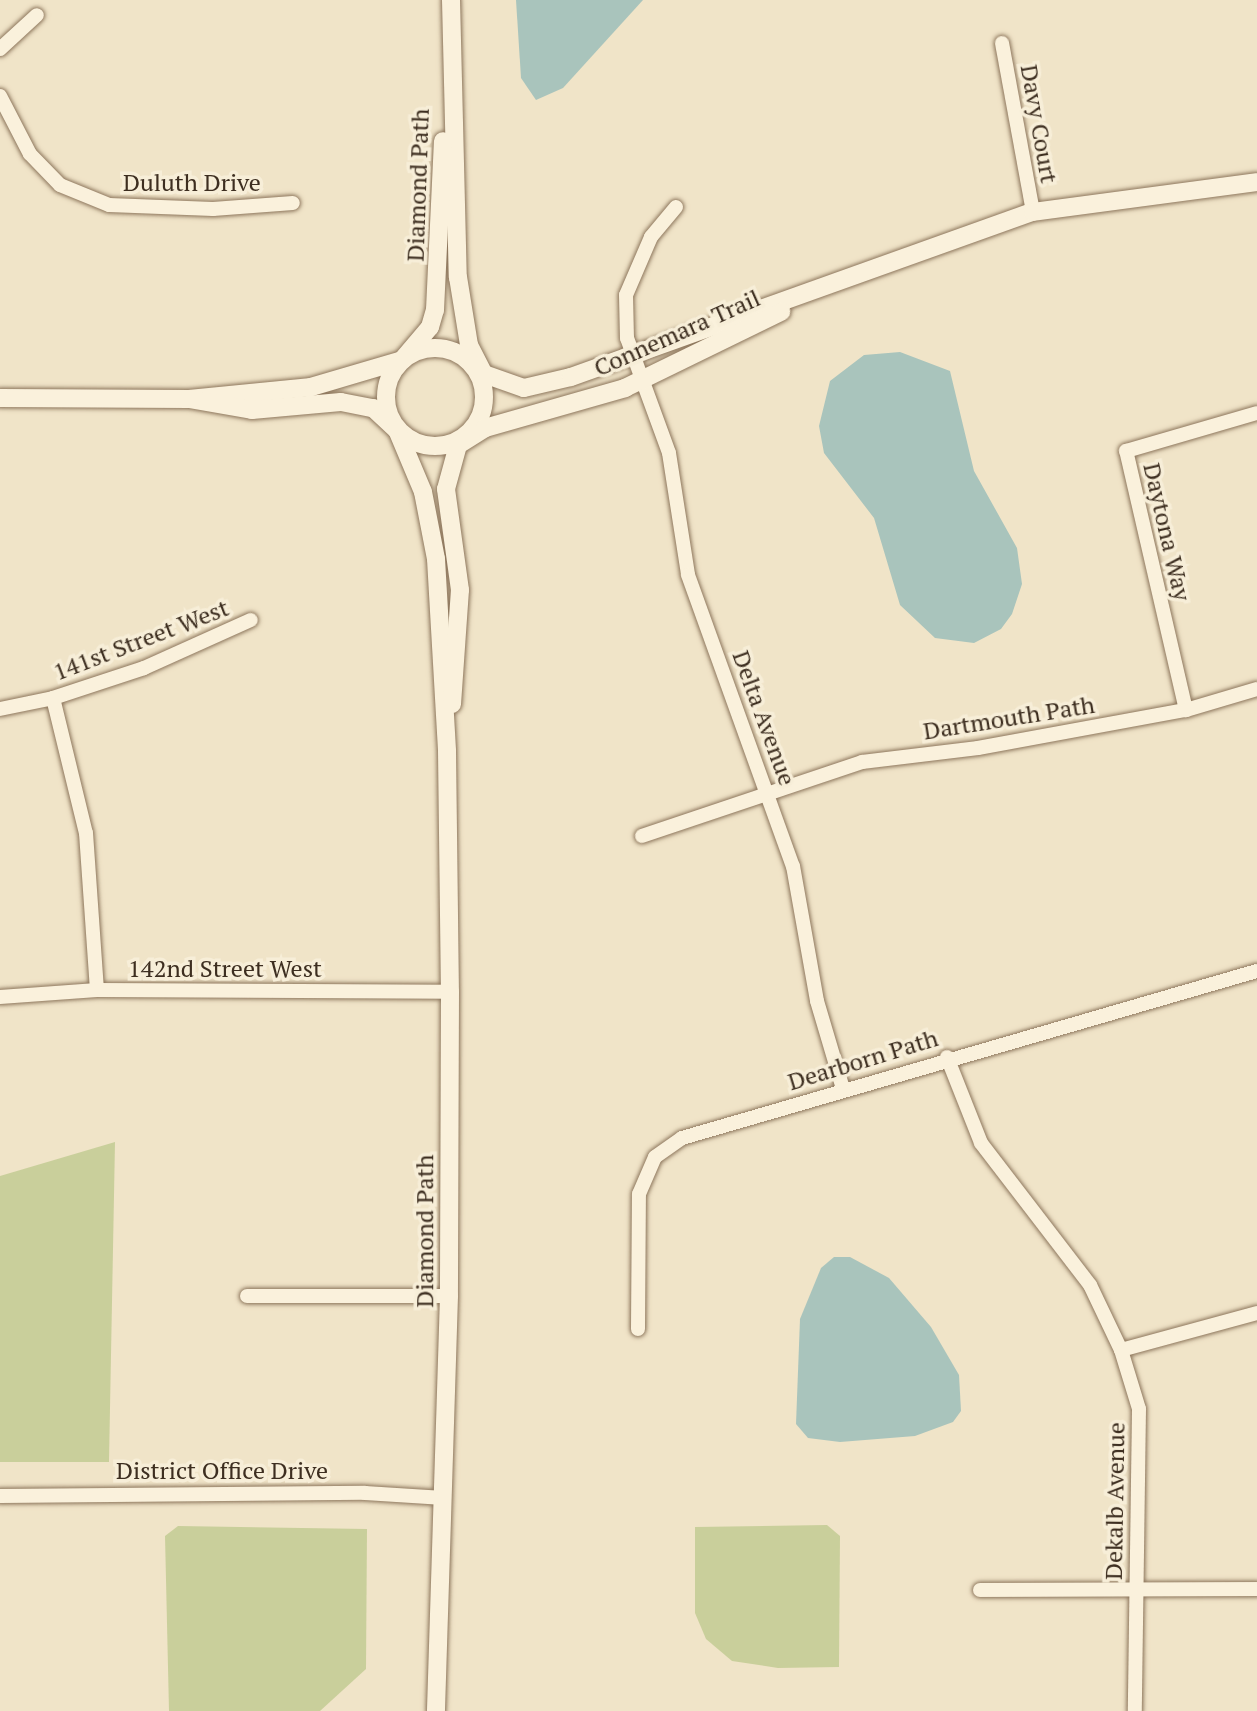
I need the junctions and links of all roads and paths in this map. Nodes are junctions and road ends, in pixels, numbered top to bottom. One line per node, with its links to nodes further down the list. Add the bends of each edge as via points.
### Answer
1 (450, 0): 11 (street, Diamond Path, via 437,299 430,327); 12 (street, Diamond Path, via 458,277)
2 (37, 15): 4 (street)
3 (1002, 43): 9 (street, Davy Court)
4 (0, 49)
5 (0, 96): 7 (street, Duluth Drive, via 30,154 60,185 109,205 213,209)
6 (1257, 182): 9 (street, Connemara Trail)
7 (293, 203)
8 (676, 207): 13 (street, Delta Avenue, via 651,237 626,295)
9 (1033, 212): 10 (street, Connemara Trail)
10 (856, 276): 13 (street, Connemara Trail); 13 (street, Connemara Trail)
11 (402, 360): 12 (street, via 438,348 463,354); 15 (street, via 311,387); 17 (street, Diamond Path, via 386,390)
12 (475, 365): 13 (street, Connemara Trail, via 484,374 524,388); 18 (street, Diamond Path, via 481,412)
13 (636, 367): 18 (street, Connemara Trail); 25 (street, Delta Avenue, via 669,453 688,575)
14 (0, 398): 15 (street)
15 (189, 399): 17 (street, via 282,412 354,403 373,408)
16 (1257, 413): 23 (street, Daytona Way, via 1126,451)
17 (397, 430): 18 (street, via 430,446); 24 (street, Diamond Path, via 423,492 436,559)
18 (468, 435): 24 (street, Diamond Path, via 455,450 446,489 460,590)
19 (251, 620): 21 (street, 141st Street West, via 144,668)
20 (1257, 689): 23 (street, Dartmouth Path)
21 (53, 698): 22 (street, 141st Street West); 28 (street, via 86,833)
22 (0, 709)
23 (1186, 710): 25 (street, Dartmouth Path, via 978,748 862,762)
24 (447, 751): 29 (street, Diamond Path)
25 (768, 790): 26 (street, Dartmouth Path); 32 (street, Delta Avenue, via 793,866 817,1001)
26 (642, 836)
27 (1257, 971): 31 (street, Dearborn Path)
28 (97, 990): 29 (street, 142nd Street West); 30 (street, 142nd Street West)
29 (450, 992): 34 (street, Diamond Path)
30 (0, 997)
31 (947, 1057): 32 (street, Dearborn Path); 37 (street, Dekalb Avenue, via 981,1143 1090,1285)
32 (843, 1089): 36 (street, Dearborn Path, via 682,1138 655,1157 639,1194)
33 (247, 1296): 34 (street)
34 (449, 1296): 39 (street, Diamond Path)
35 (1257, 1313): 37 (street)
36 (638, 1329)
37 (1121, 1350): 40 (street, Dekalb Avenue, via 1139,1409)
38 (0, 1496): 39 (street, District Office Drive, via 365,1493)
39 (444, 1498): 43 (street, Diamond Path)
40 (1136, 1589): 41 (street); 42 (street); 44 (street, Dekalb Avenue)
41 (1257, 1589)
42 (980, 1590)
43 (436, 1711)
44 (1135, 1711)

